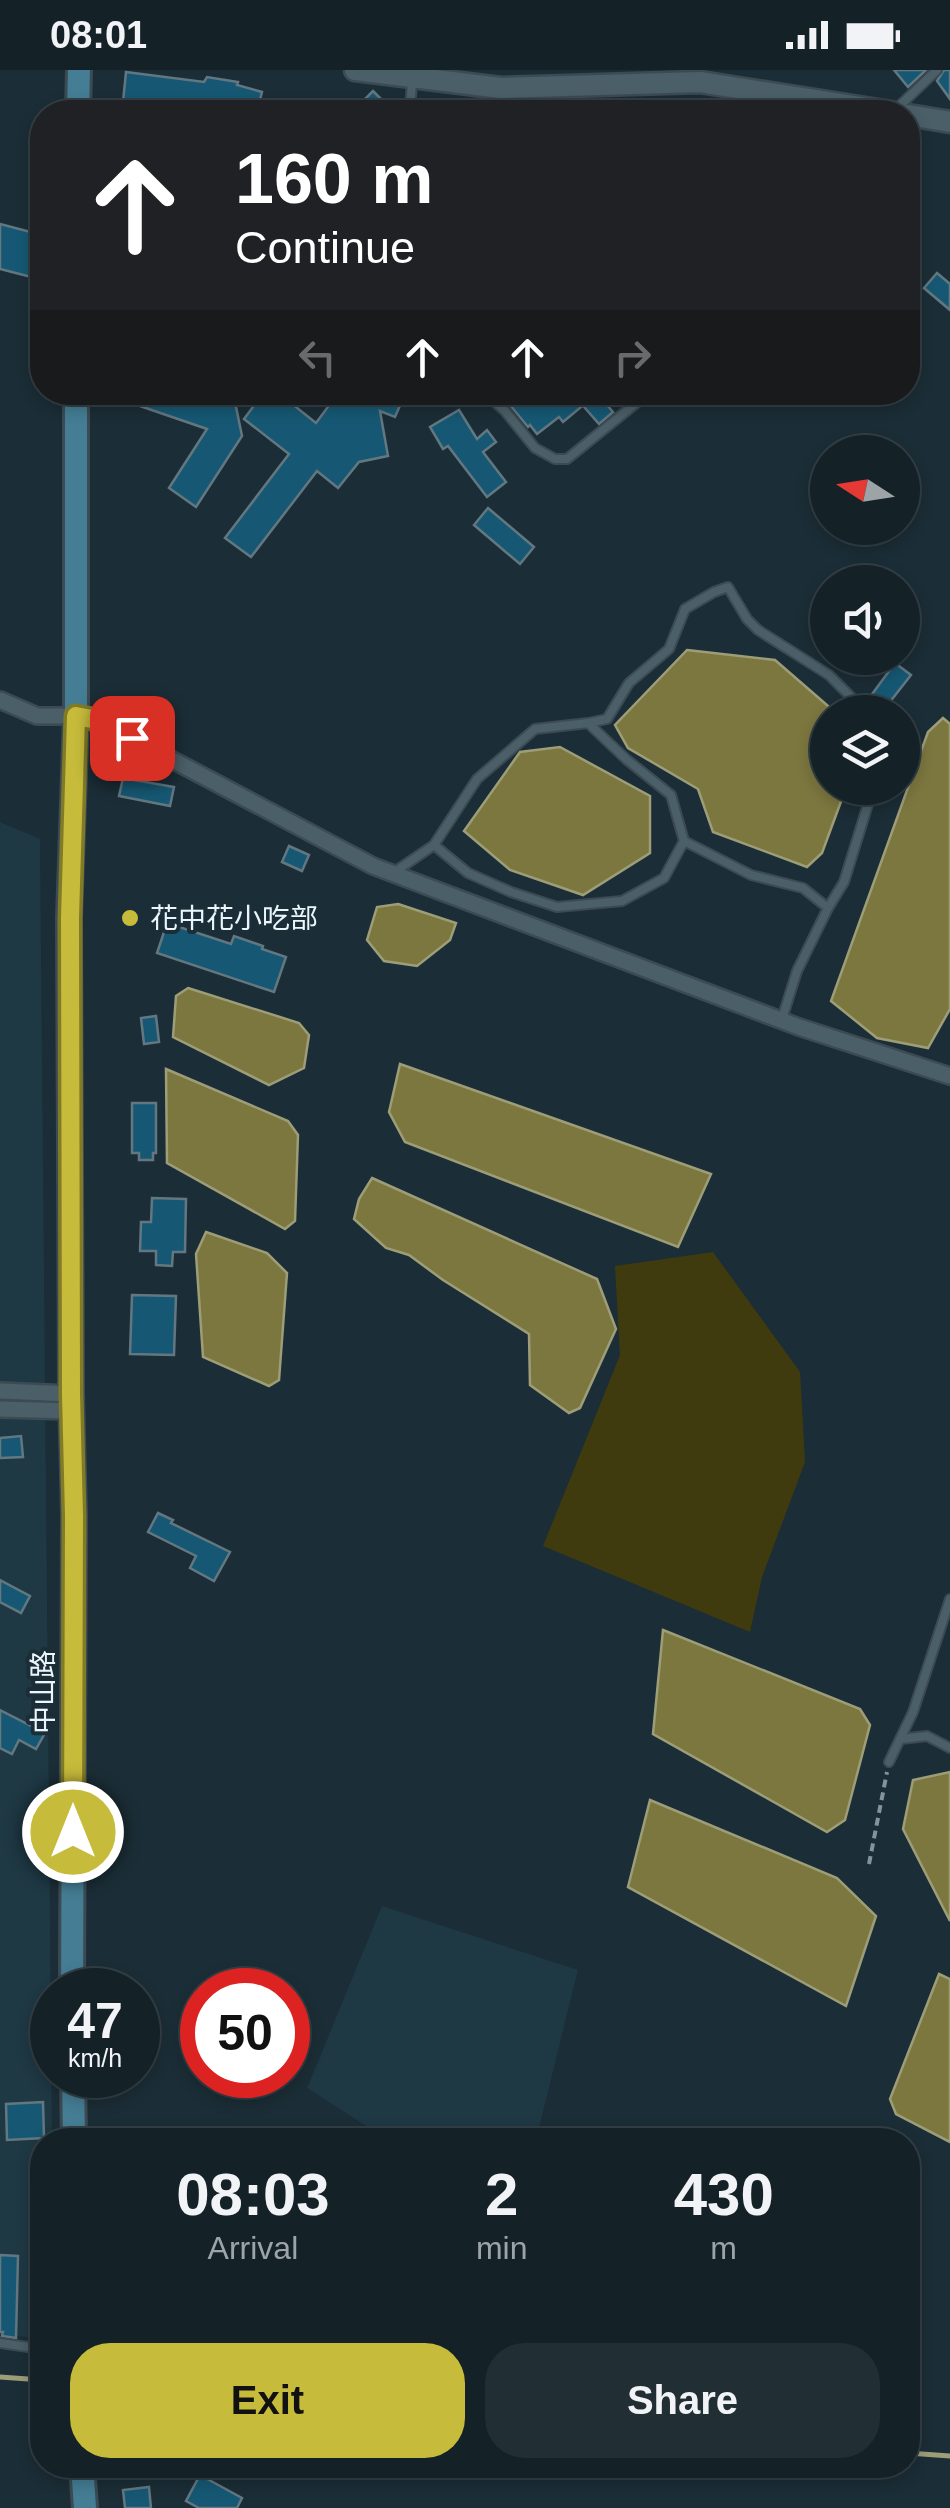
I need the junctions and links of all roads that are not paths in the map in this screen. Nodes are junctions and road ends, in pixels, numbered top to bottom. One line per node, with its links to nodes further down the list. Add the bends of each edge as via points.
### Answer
1 (79, 70): 7 (main road)
2 (356, 70): 4 (street)
3 (937, 70): 10 (lane)
4 (412, 76): 6 (street, via 501,88); 8 (lane)
5 (701, 76): 6 (street); 9 (street)
6 (599, 78)
7 (78, 100)
8 (411, 100)
9 (815, 100)
10 (905, 100)
11 (920, 117): 12 (street)
12 (950, 122)
13 (76, 405): 18 (main road, 中山路)
14 (499, 405): 15 (lane, via 535,448 555,459 567,459)
15 (631, 405)
16 (849, 695): 19 (lane, via 830,675 758,630 728,588 685,610 669,648 629,683 606,720)
17 (0, 700): 18 (street, via 36,716)
18 (76, 716): 23 (street, via 97,720); 28 (main road, 中山路)
19 (588, 724): 21 (lane, via 671,795); 22 (lane, via 535,728 477,779)
20 (868, 805): 24 (lane, via 844,882)
21 (684, 842): 22 (lane, via 664,878 622,901 557,907 468,873); 24 (lane, via 751,875 804,888)
22 (434, 845): 23 (lane)
23 (393, 873): 25 (street)
24 (828, 908): 25 (lane)
25 (782, 1021): 26 (street)
26 (950, 1076)
27 (0, 1392): 28 (street)
28 (71, 1402): 29 (street); 34 (main road, 中山路)
29 (0, 1409)
30 (950, 1599): 31 (lane)
31 (901, 1739): 32 (lane, via 926,1736); 33 (lane)
32 (950, 1748)
33 (888, 1762)
34 (72, 1968)
35 (73, 2098): 36 (main road)
36 (74, 2128)
37 (0, 2343): 38 (lane)
38 (30, 2347)
39 (83, 2478): 40 (main road)
40 (85, 2508)

